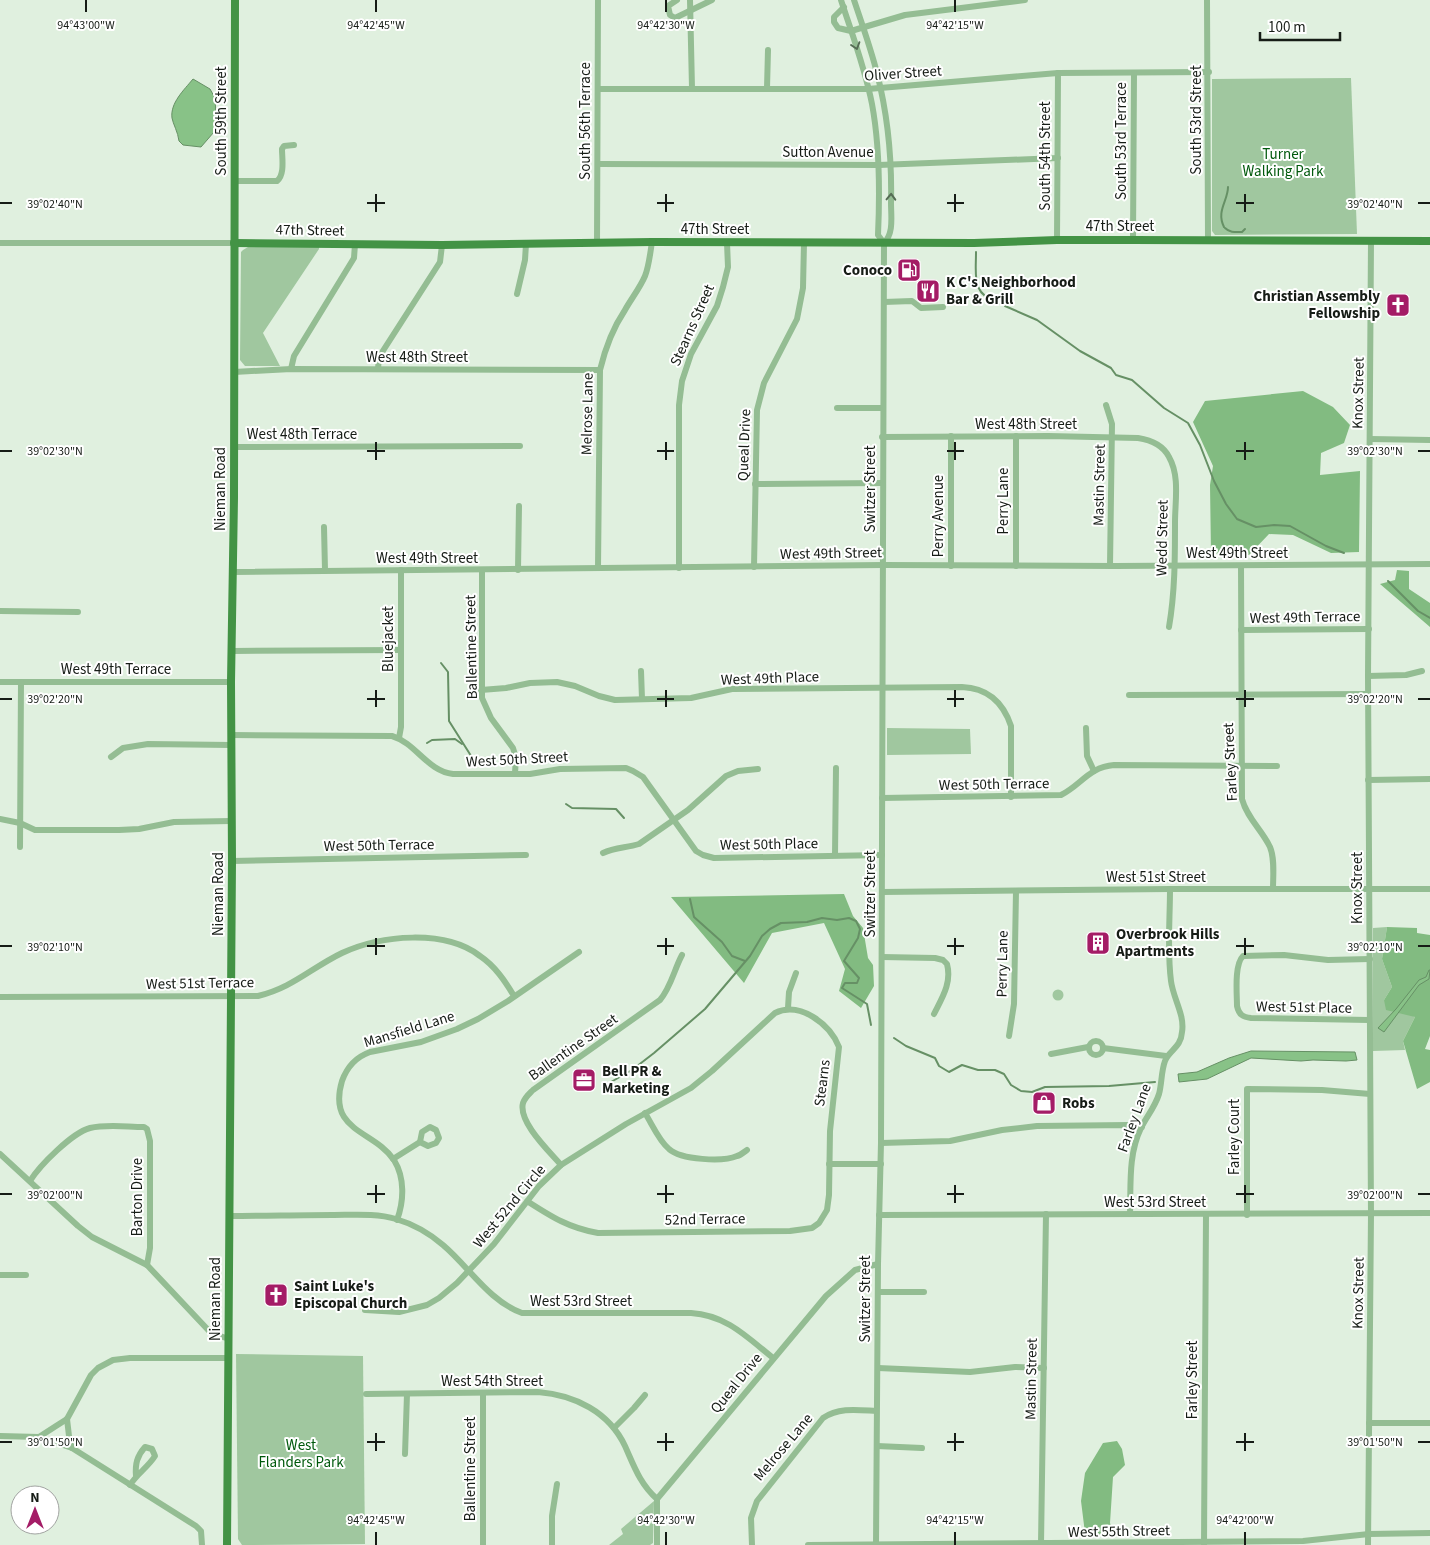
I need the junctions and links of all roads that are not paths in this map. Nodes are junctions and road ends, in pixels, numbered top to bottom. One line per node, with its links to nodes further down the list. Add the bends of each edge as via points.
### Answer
1 (235, 0): 28 (main road, South 59th Street)
2 (598, 0): 21 (street, South 56th Terrace)
3 (677, 0): 11 (street, via 668,6 670,15 675,18)
4 (690, 0): 11 (street)
5 (712, 0): 11 (street)
6 (841, 0): 10 (street)
7 (854, 0): 12 (street)
8 (1025, 0): 12 (street, via 906,15)
9 (1208, 0): 15 (street, South 53rd Street)
10 (844, 7): 13 (street); 13 (street, via 838,11 834,22 838,28)
11 (690, 11): 18 (street)
12 (863, 27): 13 (street); 20 (street)
13 (851, 31): 22 (street, one-way to 22)
14 (768, 50): 19 (street)
15 (1209, 72): 17 (street, Oliver Street); 31 (street, South 53rd Street)
16 (1058, 73): 17 (street, Oliver Street); 20 (street, Oliver Street); 24 (street, South 54th Street)
17 (1134, 73): 30 (street, South 53rd Terrace)
18 (692, 88): 19 (street, Oliver Street); 21 (street, Oliver Street)
19 (767, 88): 22 (street, Oliver Street)
20 (881, 88): 22 (street, Oliver Street); 26 (street)
21 (598, 89): 25 (street, South 56th Terrace)
22 (868, 89): 27 (street)
23 (294, 145): 28 (street, via 287,144 282,149 281,175 277,181)
24 (1058, 158): 26 (street, Sutton Avenue); 29 (street, South 54th Street)
25 (598, 164): 27 (street, Sutton Avenue); 37 (street, South 56th Terrace)
26 (891, 164): 27 (street, Sutton Avenue); 40 (street, one-way to 26, via 890,236)
27 (879, 165): 40 (street, via 878,235)
28 (234, 181): 34 (main road, South 59th Street)
29 (1057, 240): 30 (main road, 47th Street); 40 (main road, 47th Street, via 974,244)
30 (1133, 240): 31 (main road, 47th Street)
31 (1208, 240): 32 (main road, 47th Street)
32 (1371, 241): 33 (main road, 47th Street); 58 (street, Knox Street)
33 (1430, 241)
34 (234, 242): 36 (street, 47th Street); 41 (main road, 47th Street); 50 (main road, Nieman Road)
35 (652, 242): 37 (main road, 47th Street); 38 (main road, 47th Street); 49 (street, Melrose Lane, via 645,277 612,334)
36 (0, 243)
37 (597, 243): 42 (main road, 47th Street)
38 (727, 243): 39 (main road, 47th Street); 77 (street, Stearns Street, via 728,267 718,306 691,354 682,382 679,405)
39 (804, 243): 40 (main road, 47th Street); 63 (street, Queal Drive, via 803,288 797,320 764,383 757,410)
40 (884, 243): 45 (street, Switzer Street)
41 (355, 244): 43 (main road, 47th Street); 47 (street, via 354,258 294,356)
42 (526, 244): 43 (main road, 47th Street); 44 (street)
43 (442, 245): 48 (street, via 440,262 379,357)
44 (517, 294)
45 (884, 302): 46 (street, via 912,301 921,308); 53 (street, Switzer Street)
46 (943, 307)
47 (290, 369): 48 (street, West 48th Street); 50 (street, West 48th Street)
48 (378, 369): 49 (street, West 48th Street)
49 (600, 370): 76 (street, Melrose Lane)
50 (234, 372): 61 (main road, Nieman Road)
51 (1106, 405): 57 (street, Mastin Street, via 1112,424)
52 (837, 408): 53 (street)
53 (883, 408): 56 (street, Switzer Street)
54 (951, 436): 55 (street, West 48th Street); 56 (street, West 48th Street); 70 (street, Perry Avenue)
55 (1016, 436): 57 (street, West 48th Street); 71 (street, Perry Lane)
56 (882, 437): 64 (street, Switzer Street)
57 (1112, 438): 62 (street, West 48th Street, via 1146,439); 72 (street, Mastin Street)
58 (1370, 439): 59 (street); 69 (street, Knox Street)
59 (1430, 440)
60 (520, 446): 61 (street, West 48th Terrace)
61 (234, 447): 82 (main road, Nieman Road)
62 (1166, 452): 73 (street, Wedd Street, via 1176,477)
63 (755, 484): 64 (street); 75 (street, Queal Drive)
64 (883, 484): 68 (street, Switzer Street)
65 (519, 506): 81 (street)
66 (324, 527): 78 (street)
67 (1430, 564): 69 (street, West 49th Street)
68 (883, 565): 70 (street, West 49th Street); 75 (street, West 49th Street); 96 (street, Switzer Street)
69 (1370, 565): 74 (street, West 49th Street); 86 (street, Knox Street)
70 (950, 566): 71 (street, West 49th Street)
71 (1016, 566): 72 (street, West 49th Street)
72 (1110, 566): 73 (street, West 49th Street)
73 (1175, 566): 74 (street, West 49th Street); 85 (street, Wedd Street)
74 (1241, 566): 87 (street, Farley Street)
75 (754, 567): 77 (street, West 49th Street)
76 (598, 568): 77 (street, West 49th Street); 81 (street, West 49th Street)
77 (679, 568)
78 (325, 570): 79 (street, West 49th Street); 82 (street, West 49th Street)
79 (401, 570): 80 (street, West 49th Street); 88 (street, Bluejacket)
80 (482, 570): 81 (street, West 49th Street); 97 (street, Ballentine Street)
81 (518, 570)
82 (233, 572): 89 (main road, Nieman Road)
83 (0, 611): 84 (street)
84 (78, 612)
85 (1169, 627)
86 (1368, 629): 87 (street, West 49th Terrace); 92 (street, Knox Street)
87 (1241, 630): 98 (street, Farley Street)
88 (400, 650): 89 (street); 104 (street, Bluejacket)
89 (233, 651): 95 (main road, Nieman Road)
90 (640, 671): 101 (street)
91 (1422, 671): 92 (street, via 1406,675)
92 (1368, 676): 99 (street, Knox Street)
93 (0, 682): 94 (street, West 49th Terrace)
94 (21, 682): 95 (street, West 49th Terrace); 120 (street)
95 (231, 682): 103 (main road, Nieman Road)
96 (883, 687): 101 (street, West 49th Place, via 732,689 691,698); 115 (street, West 49th Place, via 970,688 987,693 1008,715 1011,726); 116 (street, Switzer Street)
97 (482, 690): 101 (street, West 49th Place, via 557,682 608,699); 112 (street, Ballentine Street, via 486,711 513,748)
98 (1241, 694): 99 (street); 100 (street); 107 (street, Farley Street)
99 (1368, 694): 113 (street, Knox Street)
100 (1129, 695)
101 (642, 699)
102 (1086, 728): 111 (street, via 1087,756)
103 (231, 735): 104 (street, West 50th Street, via 382,735); 105 (main road, Nieman Road)
104 (399, 738): 112 (street, West 50th Street, via 446,773)
105 (231, 745): 106 (street, via 148,744 123,748); 119 (main road, Nieman Road)
106 (111, 757)
107 (1242, 766): 108 (street, West 50th Terrace); 111 (street, West 50th Terrace, via 1114,765); 128 (street, Farley Street, via 1244,807 1270,846)
108 (1277, 766)
109 (836, 768): 124 (street)
110 (758, 769): 118 (street, via 726,776)
111 (1094, 770): 115 (street, West 50th Terrace, via 1061,795)
112 (515, 774): 118 (street, West 50th Street, via 560,769 633,770 643,777)
113 (1368, 780): 114 (street); 130 (street, Knox Street)
114 (1430, 780)
115 (1011, 797): 116 (street, West 50th Terrace)
116 (882, 798): 125 (street, Switzer Street)
117 (0, 819): 120 (street)
118 (674, 820): 122 (street, via 639,844); 124 (street, West 50th Place, via 703,856)
119 (231, 821): 120 (street, via 174,822 119,830 35,830); 126 (main road, Nieman Road)
120 (20, 823): 121 (street)
121 (20, 847)
122 (603, 852)
123 (526, 854): 126 (street, West 50th Terrace)
124 (835, 855): 125 (street, West 50th Place)
125 (882, 855): 132 (street, Switzer Street)
126 (232, 861): 138 (main road, Nieman Road)
127 (1170, 889): 128 (street, West 51st Street); 131 (street, West 51st Street); 148 (street, Farley Lane, via 1171,981 1183,1030 1180,1042)
128 (1273, 889): 130 (street, West 51st Street)
129 (1430, 889): 130 (street, West 51st Street)
130 (1369, 890): 136 (street, Knox Street)
131 (1016, 891): 132 (street, West 51st Street); 144 (street, Perry Lane, via 1014,1004)
132 (882, 892): 135 (street, Switzer Street)
133 (578, 952): 139 (street, Mansfield Lane)
134 (682, 955): 159 (street, Ballentine Street, via 660,1000 526,1096 523,1103 526,1122)
135 (882, 957): 142 (street, via 935,958 947,964 949,978); 153 (street, Switzer Street)
136 (1370, 960): 143 (street, Knox Street); 143 (street, West 51st Place, via 1243,956 1238,962 1237,1006 1243,1017)
137 (796, 973): 141 (street, via 789,992)
138 (231, 996): 139 (street, West 51st Terrace, via 258,996 274,992 360,946 394,939 422,938 451,941 472,950 494,968); 140 (street, West 51st Terrace); 169 (main road, Nieman Road)
139 (514, 996): 156 (street, Mansfield Lane, via 457,1029 421,1042 370,1052 349,1067 340,1091 344,1116 353,1128 384,1149)
140 (0, 997)
141 (788, 1008): 150 (street, West 52nd Circle, via 770,1016 702,1080); 157 (street, Stearns, via 810,1016 835,1036 839,1047)
142 (934, 1014)
143 (1370, 1020): 149 (street, Knox Street)
144 (1009, 1036)
145 (1088, 1047): 146 (street, via 1097,1041); 146 (street, via 1095,1055); 147 (street)
146 (1103, 1048): 148 (street)
147 (1051, 1054)
148 (1166, 1056): 151 (street, Farley Lane, via 1158,1097)
149 (1370, 1094): 166 (street, Knox Street); 168 (street, Farley Court, via 1247,1089)
150 (645, 1113): 154 (street, via 666,1147 678,1155 722,1158 738,1156); 159 (street, West 52nd Circle)
151 (1142, 1127): 153 (street, via 1038,1126 950,1141); 164 (street, Farley Lane, via 1131,1161)
152 (420, 1142): 156 (street)
153 (881, 1143): 158 (street, Switzer Street)
154 (747, 1150)
155 (0, 1154): 160 (street)
156 (393, 1160): 170 (street, Mansfield Lane, via 402,1191)
157 (829, 1164): 158 (street); 171 (street, Stearns, via 828,1203)
158 (881, 1164): 167 (street, Switzer Street)
159 (561, 1166): 161 (street, West 52nd Circle)
160 (30, 1181): 173 (street, via 92,1237); 173 (street, Barton Drive, via 44,1163 83,1131 100,1127 147,1129 150,1142 150,1248)
161 (527, 1201): 171 (street, 52nd Terrace, via 563,1223 605,1233 790,1231 812,1228); 174 (street, West 52nd Circle)
162 (1430, 1213): 166 (street, West 53rd Street)
163 (1046, 1214): 164 (street, West 53rd Street); 167 (street, West 53rd Street); 184 (street, Mastin Street)
164 (1130, 1214): 165 (street, West 53rd Street)
165 (1206, 1214): 168 (street, West 53rd Street); 208 (street, Farley Street)
166 (1371, 1214): 168 (street, West 53rd Street); 191 (street, Knox Street)
167 (879, 1215): 172 (street, Switzer Street)
168 (1247, 1215)
169 (230, 1216): 170 (street, West 53rd Street, via 370,1215); 180 (main road, Nieman Road)
170 (397, 1220): 174 (street, West 53rd Street, via 434,1238)
171 (819, 1223)
172 (878, 1264): 177 (street, Switzer Street); 182 (street, Queal Drive, via 856,1270 841,1282)
173 (147, 1265): 180 (street, via 211,1333)
174 (469, 1271): 179 (street, West 52nd Circle, via 451,1289 427,1305 399,1312); 182 (street, West 53rd Street, via 500,1302 522,1314 707,1314 733,1326)
175 (0, 1275): 176 (street)
176 (26, 1275)
177 (878, 1292): 178 (street); 183 (street, Switzer Street)
178 (924, 1292)
179 (365, 1310)
180 (229, 1339): 181 (main road, Nieman Road)
181 (229, 1358): 190 (street, via 130,1358 107,1362 90,1375); 210 (main road, Nieman Road)
182 (773, 1358): 203 (street, Queal Drive)
183 (878, 1368): 184 (street, via 970,1372 1015,1367); 189 (street, Switzer Street)
184 (1044, 1368): 207 (street, Mastin Street)
185 (483, 1393): 187 (street, West 54th Street); 193 (street, West 54th Street, via 556,1393 592,1408); 211 (street, Ballentine Street)
186 (366, 1394): 187 (street, West 54th Street)
187 (406, 1394): 199 (street)
188 (645, 1395): 193 (street)
189 (876, 1411): 196 (street, Switzer Street); 214 (street, Melrose Lane, via 843,1410 823,1418 757,1500 752,1518)
190 (66, 1419): 195 (street); 197 (street)
191 (1369, 1423): 192 (street); 205 (street, Knox Street)
192 (1430, 1423)
193 (614, 1428): 203 (street, West 54th Street, via 642,1483)
194 (0, 1436): 195 (street)
195 (39, 1437): 197 (street)
196 (877, 1446): 198 (street); 206 (street, Switzer Street)
197 (72, 1448): 201 (street)
198 (922, 1448)
199 (406, 1454)
200 (136, 1476): 201 (street)
201 (130, 1484): 209 (street, via 196,1526 201,1531)
202 (557, 1484): 212 (street)
203 (657, 1499): 213 (street)
204 (1430, 1533): 205 (street, West 55th Street)
205 (1369, 1534): 208 (street, West 55th Street, via 1303,1541); 219 (street, Knox Street)
206 (876, 1544): 216 (street, West 55th Street); 217 (street, West 55th Street)
207 (1042, 1544): 208 (street, West 55th Street); 218 (street, West 55th Street)
208 (1204, 1544)
209 (202, 1545)
210 (227, 1545)
211 (483, 1545)
212 (552, 1545)
213 (656, 1545)
214 (752, 1545)
215 (808, 1545): 216 (street, West 55th Street)
216 (828, 1545)
217 (930, 1545): 218 (street, West 55th Street)
218 (999, 1545)
219 (1368, 1545)

